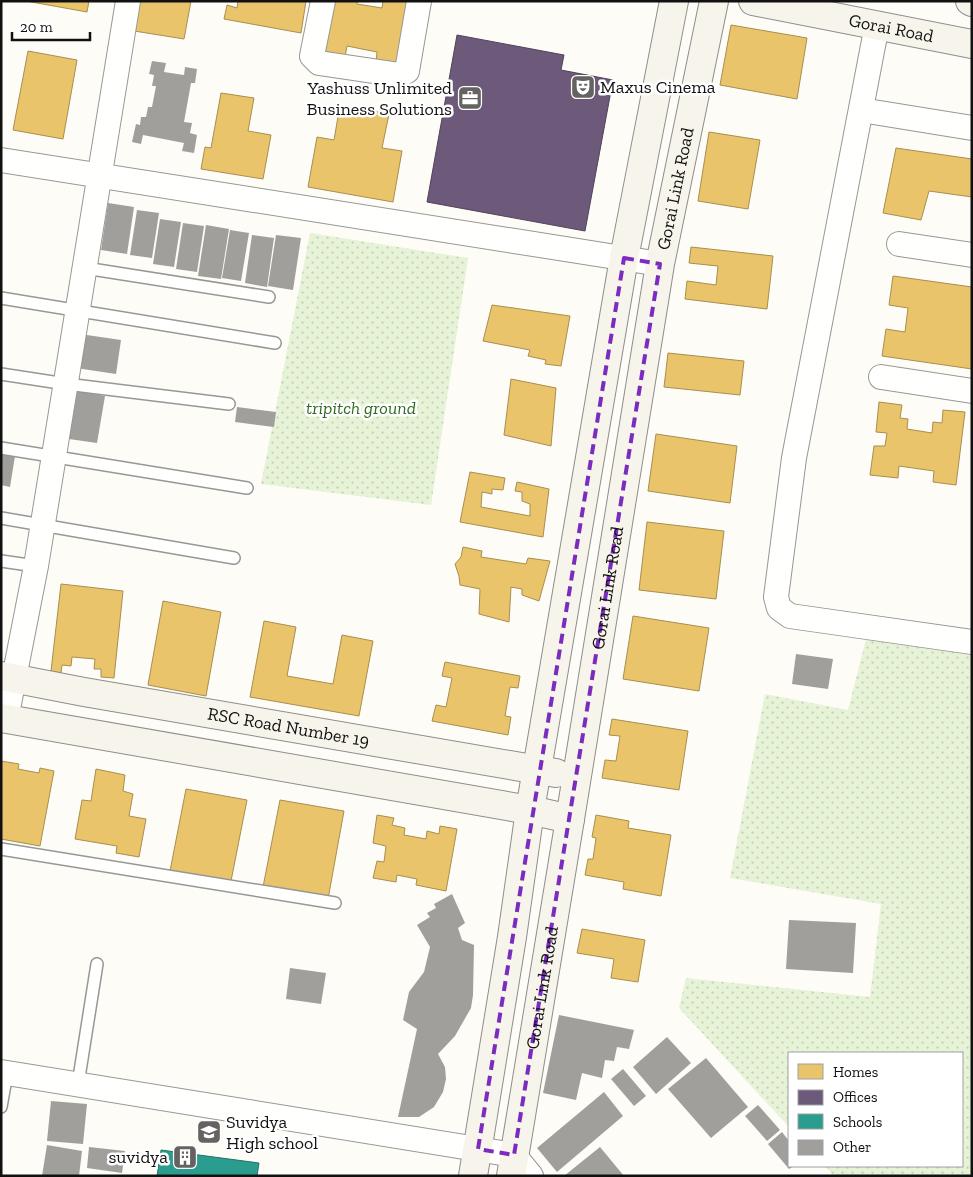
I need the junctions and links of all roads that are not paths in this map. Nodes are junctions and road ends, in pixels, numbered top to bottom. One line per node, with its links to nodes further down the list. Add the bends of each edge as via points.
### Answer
1 (128, 1): 12 (street)
2 (322, 1): 3 (street, via 312,56 319,63 400,75 407,71)
3 (419, 1)
4 (674, 1): 15 (main road, Gorai Link Road)
5 (714, 1): 16 (main road, Gorai Link Road)
6 (753, 1): 7 (main road, Gorai Road)
7 (877, 25): 8 (main road, Gorai Road); 9 (street)
8 (972, 44)
9 (861, 110): 10 (street); 35 (street, via 794,458 776,597 779,608 790,616)
10 (972, 128)
11 (1, 160): 12 (street)
12 (100, 176): 15 (street); 17 (street)
13 (899, 244): 14 (street)
14 (972, 255)
15 (624, 258): 16 (street); 38 (main road, Gorai Link Road)
16 (660, 264): 39 (main road, Gorai Link Road)
17 (85, 268): 18 (lane); 20 (street)
18 (269, 297)
19 (1, 298): 20 (lane)
20 (78, 311): 21 (lane); 24 (street)
21 (275, 343)
22 (1, 374): 24 (lane)
23 (882, 377): 25 (street)
24 (66, 384): 26 (lane); 28 (street)
25 (972, 391)
26 (229, 404)
27 (1, 448): 28 (lane)
28 (54, 457): 29 (lane); 31 (street)
29 (247, 488)
30 (1, 518): 31 (lane)
31 (43, 524): 32 (lane); 34 (street)
32 (234, 558)
33 (1, 560): 34 (lane)
34 (36, 566): 36 (street)
35 (972, 642)
36 (8, 677): 37 (street); 38 (main road, RSC Road Number 19)
37 (4, 719): 40 (main road)
38 (537, 770): 39 (main road, RSC Road Number 19); 40 (main road, Gorai Link Road)
39 (577, 777): 41 (main road, Gorai Link Road)
40 (530, 810): 41 (main road); 48 (main road, Gorai Link Road)
41 (570, 819): 49 (main road, Gorai Link Road)
42 (1, 849): 43 (lane)
43 (334, 903)
44 (97, 964): 46 (lane)
45 (4, 1072): 46 (street); 47 (lane)
46 (78, 1084): 48 (street)
47 (1, 1108)
48 (478, 1149): 49 (street); 50 (main road, Gorai Link Road)
49 (512, 1166): 51 (street)
50 (473, 1176)
51 (531, 1176)

